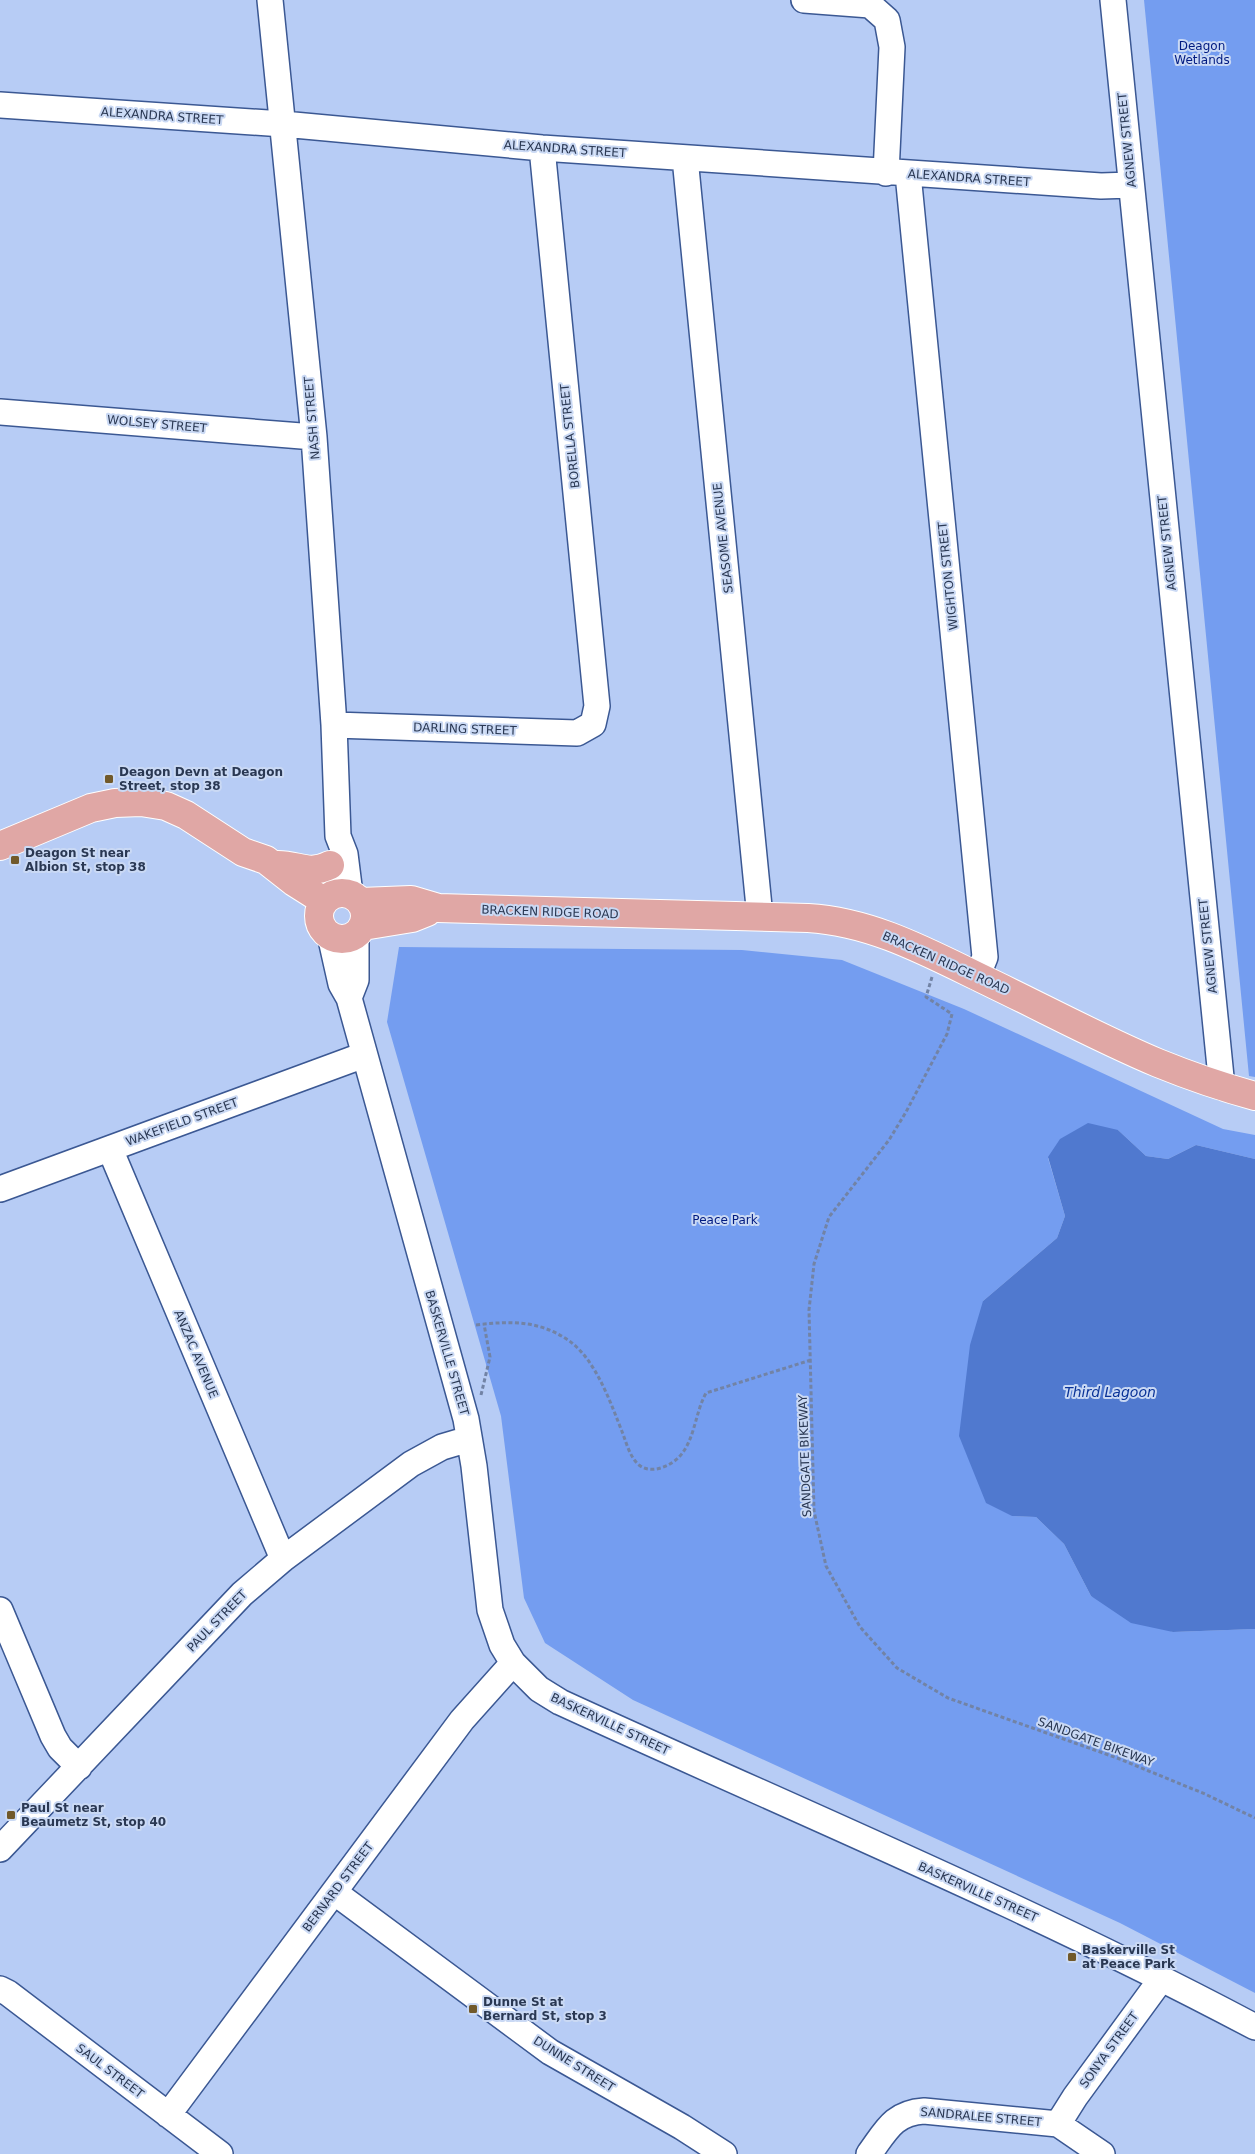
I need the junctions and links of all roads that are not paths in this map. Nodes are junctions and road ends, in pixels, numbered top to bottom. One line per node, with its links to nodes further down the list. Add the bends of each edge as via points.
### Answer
1 (270, 0): 5 (street, NASH STREET)
2 (804, 0): 8 (street, WIGHTON STREET, via 870,5 887,20 892,47)
3 (1113, 0): 9 (street, AGNEW STREET)
4 (0, 105): 5 (street, ALEXANDRA STREET)
5 (283, 124): 6 (street, ALEXANDRA STREET); 11 (street, NASH STREET)
6 (542, 148): 7 (street, ALEXANDRA STREET); 12 (street, BORELLA STREET, via 597,706)
7 (685, 158): 8 (street, ALEXANDRA STREET); 20 (street, SEASOME AVENUE)
8 (897, 173): 9 (street, ALEXANDRA STREET, via 1101,186); 21 (street, WIGHTON STREET, via 985,957)
9 (1131, 185): 23 (street, AGNEW STREET)
10 (0, 412): 11 (street, WOLSEY STREET)
11 (314, 437): 13 (street, NASH STREET)
12 (593, 724): 13 (street, DARLING STREET, via 577,734)
13 (334, 725): 14 (street, NASH STREET)
14 (338, 836): 18 (street, NASH STREET); 19 (street, NASH STREET, via 345,854)
15 (0, 846): 16 (main road, via 91,808 140,802 166,806 186,815)
16 (243, 852): 17 (main road); 19 (main road, via 254,871 307,912)
17 (272, 865): 18 (main road, via 308,871); 19 (main road)
18 (330, 865): 19 (street, NASH STREET, via 325,883)
19 (341, 914): 20 (main road, BRACKEN RIDGE ROAD, via 411,900 438,908); 22 (street, BASKERVILLE STREET, via 341,984 349,998)
20 (760, 917): 21 (main road, BRACKEN RIDGE ROAD, via 834,920 859,925 916,947)
21 (977, 977): 23 (main road, BRACKEN RIDGE ROAD, via 1158,1063)
22 (364, 1055): 25 (street, WAKEFIELD STREET); 27 (street, BASKERVILLE STREET)
23 (1222, 1086): 24 (main road, BRACKEN RIDGE ROAD)
24 (1255, 1096)
25 (110, 1149): 26 (street, WAKEFIELD STREET); 28 (street, ANZAC AVENUE)
26 (0, 1189)
27 (469, 1438): 28 (street, PAUL STREET, via 411,1464); 30 (street, BASKERVILLE STREET, via 490,1610 502,1645)
28 (283, 1558): 31 (street, PAUL STREET, via 242,1594)
29 (0, 1610): 31 (street, via 53,1736)
30 (513, 1663): 33 (street, BERNARD STREET, via 462,1720); 34 (street, BASKERVILLE STREET, via 540,1689 560,1702)
31 (79, 1767): 32 (street, PAUL STREET)
32 (0, 1849)
33 (334, 1892): 37 (street, BERNARD STREET); 40 (street, DUNNE STREET, via 550,2052)
34 (1162, 1978): 36 (street, BASKERVILLE STREET); 38 (street, SONYA STREET)
35 (0, 1989): 37 (street, SAUL STREET)
36 (1255, 2027)
37 (168, 2115): 39 (street, SAUL STREET)
38 (1058, 2124): 41 (street, SANDRALEE STREET, via 912,2112 892,2122); 42 (street, SANDRALEE STREET)
39 (220, 2154)
40 (724, 2154)
41 (869, 2154)
42 (1102, 2154)

